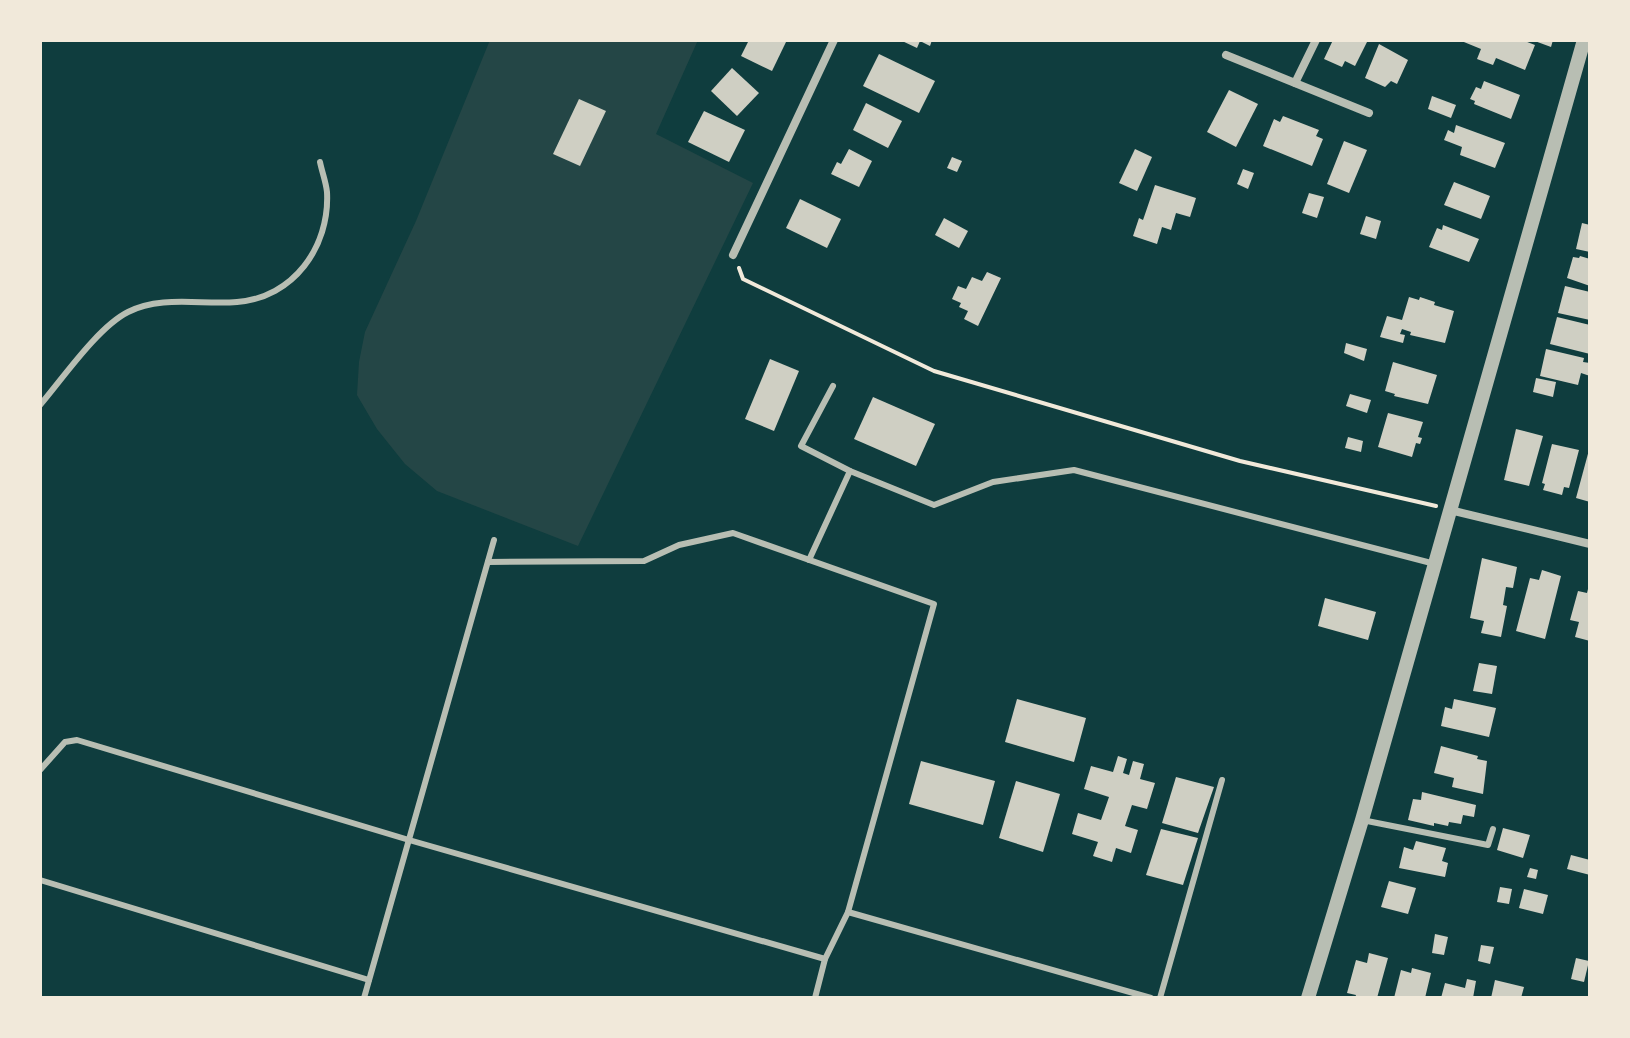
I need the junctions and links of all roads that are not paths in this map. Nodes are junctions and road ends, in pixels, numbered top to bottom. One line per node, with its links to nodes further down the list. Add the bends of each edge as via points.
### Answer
1 (834, 40): 8 (street)
2 (1316, 40): 5 (street)
3 (1584, 40): 12 (street)
4 (1226, 55): 5 (street)
5 (1295, 83): 6 (street)
6 (1369, 113)
7 (320, 162): 10 (lane, via 327,193 323,232 308,262 281,291 239,302 160,302 128,312 105,329)
8 (733, 255)
9 (833, 386): 11 (lane, via 801,446)
10 (40, 405)
11 (850, 471): 15 (lane); 17 (lane, via 934,505 993,482 1074,470)
12 (1450, 510): 14 (street); 17 (street)
13 (494, 540): 16 (lane)
14 (1590, 544)
15 (809, 560): 16 (lane, via 733,533 679,545 644,561); 24 (lane, via 934,604)
16 (488, 562): 22 (lane)
17 (1435, 564): 20 (street)
18 (40, 770): 22 (lane, via 65,742 77,740)
19 (1222, 780): 30 (lane)
20 (1362, 820): 21 (lane, via 1488,845); 31 (street)
21 (1493, 829)
22 (409, 840): 25 (lane); 26 (lane)
23 (40, 880): 26 (lane)
24 (848, 912): 25 (lane); 29 (lane)
25 (825, 959): 28 (lane)
26 (369, 980): 27 (lane)
27 (364, 998)
28 (815, 998)
29 (1151, 998)
30 (1160, 998)
31 (1308, 998)

